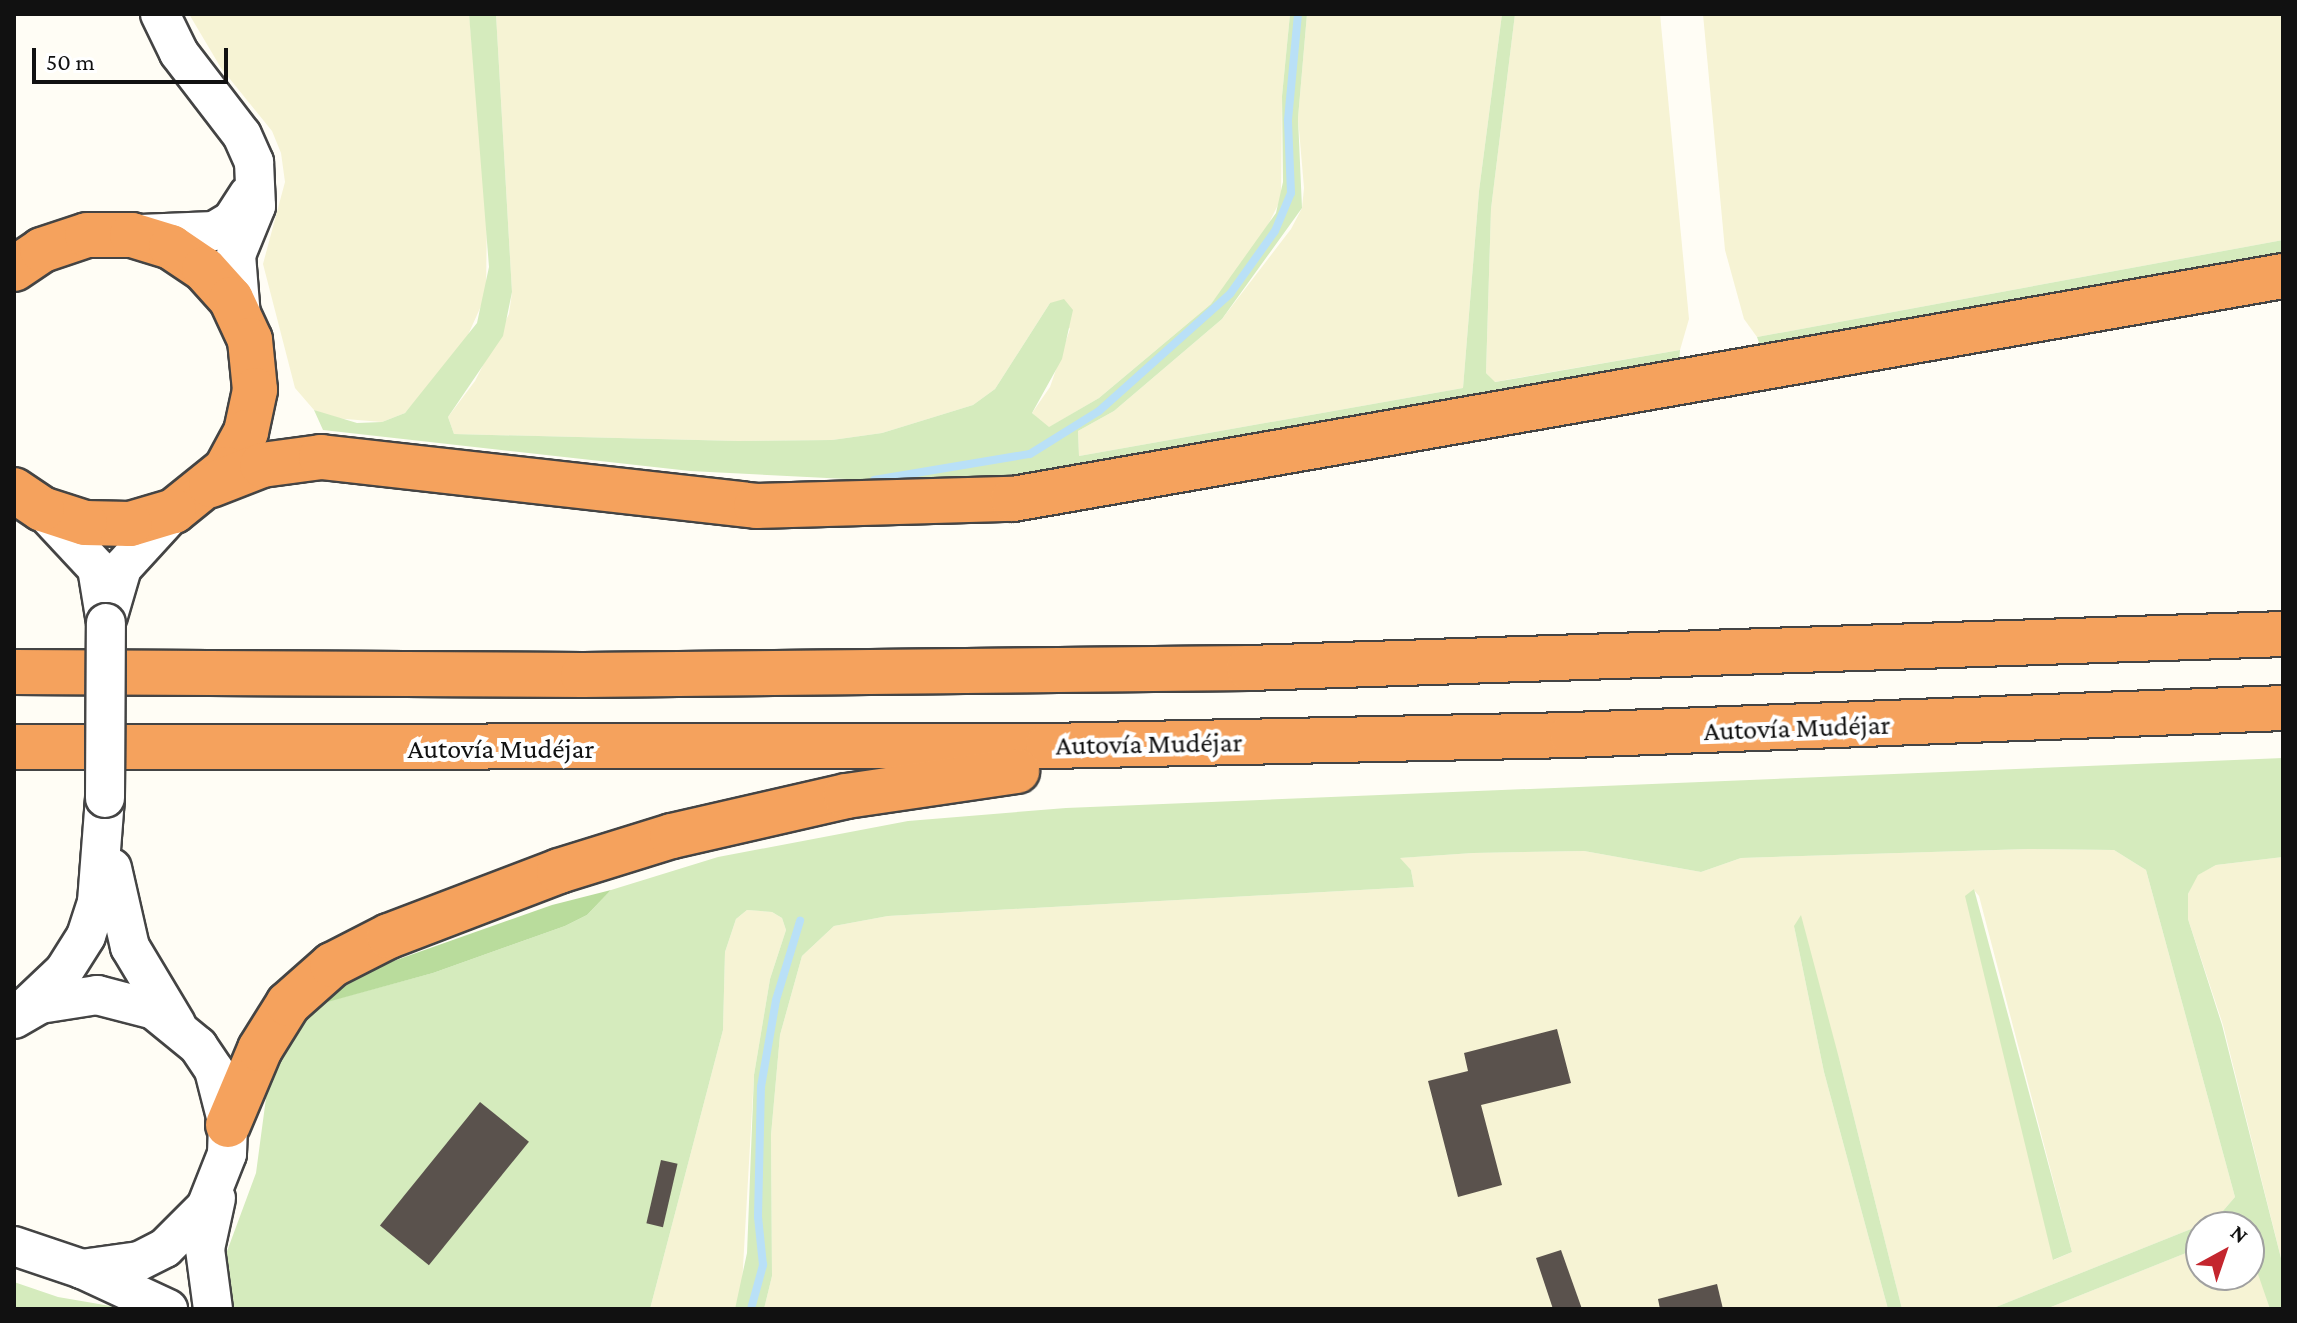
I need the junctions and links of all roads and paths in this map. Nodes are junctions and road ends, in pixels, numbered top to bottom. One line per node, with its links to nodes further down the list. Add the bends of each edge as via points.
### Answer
1 (160, 14): 2 (street, via 191,72 242,135)
2 (256, 173): 3 (street, via 241,209 224,227 199,234); 6 (street, via 256,206 236,255)
3 (112, 233): 4 (highway, via 63,241); 6 (highway, via 152,240 188,257 219,283)
4 (14, 269)
5 (2283, 276): 8 (highway, via 1013,499 756,506)
6 (241, 317): 7 (highway, via 255,365)
7 (255, 390): 8 (highway, via 279,429); 9 (highway, via 242,441)
8 (321, 457): 9 (highway, via 262,465)
9 (211, 485): 11 (highway)
10 (21, 507): 11 (highway, via 108,526); 12 (street, via 97,568)
11 (174, 511): 12 (street, via 122,568)
12 (106, 623): 18 (street, bridge)
13 (2283, 634): 14 (highway, via 1249,668 583,675)
14 (14, 672)
15 (2283, 708): 16 (highway, Autovía Mudéjar, via 1587,735)
16 (1104, 745): 17 (highway, Autovía Mudéjar); 21 (highway, via 1060,769 902,786 672,836 559,871 389,936 332,965 288,1004 260,1049)
17 (14, 747)
18 (105, 798): 19 (street, via 97,902 86,936 64,971); 20 (street, via 121,921)
19 (14, 1018): 20 (street, via 40,1004 97,995 127,999)
20 (178, 1026): 21 (street, via 214,1070)
21 (228, 1125): 22 (street)
22 (219, 1182): 24 (street, via 197,1219 165,1248 139,1261); 26 (street, via 205,1249)
23 (18, 1247): 24 (street)
24 (82, 1269): 25 (street)
25 (168, 1309)
26 (213, 1309)

